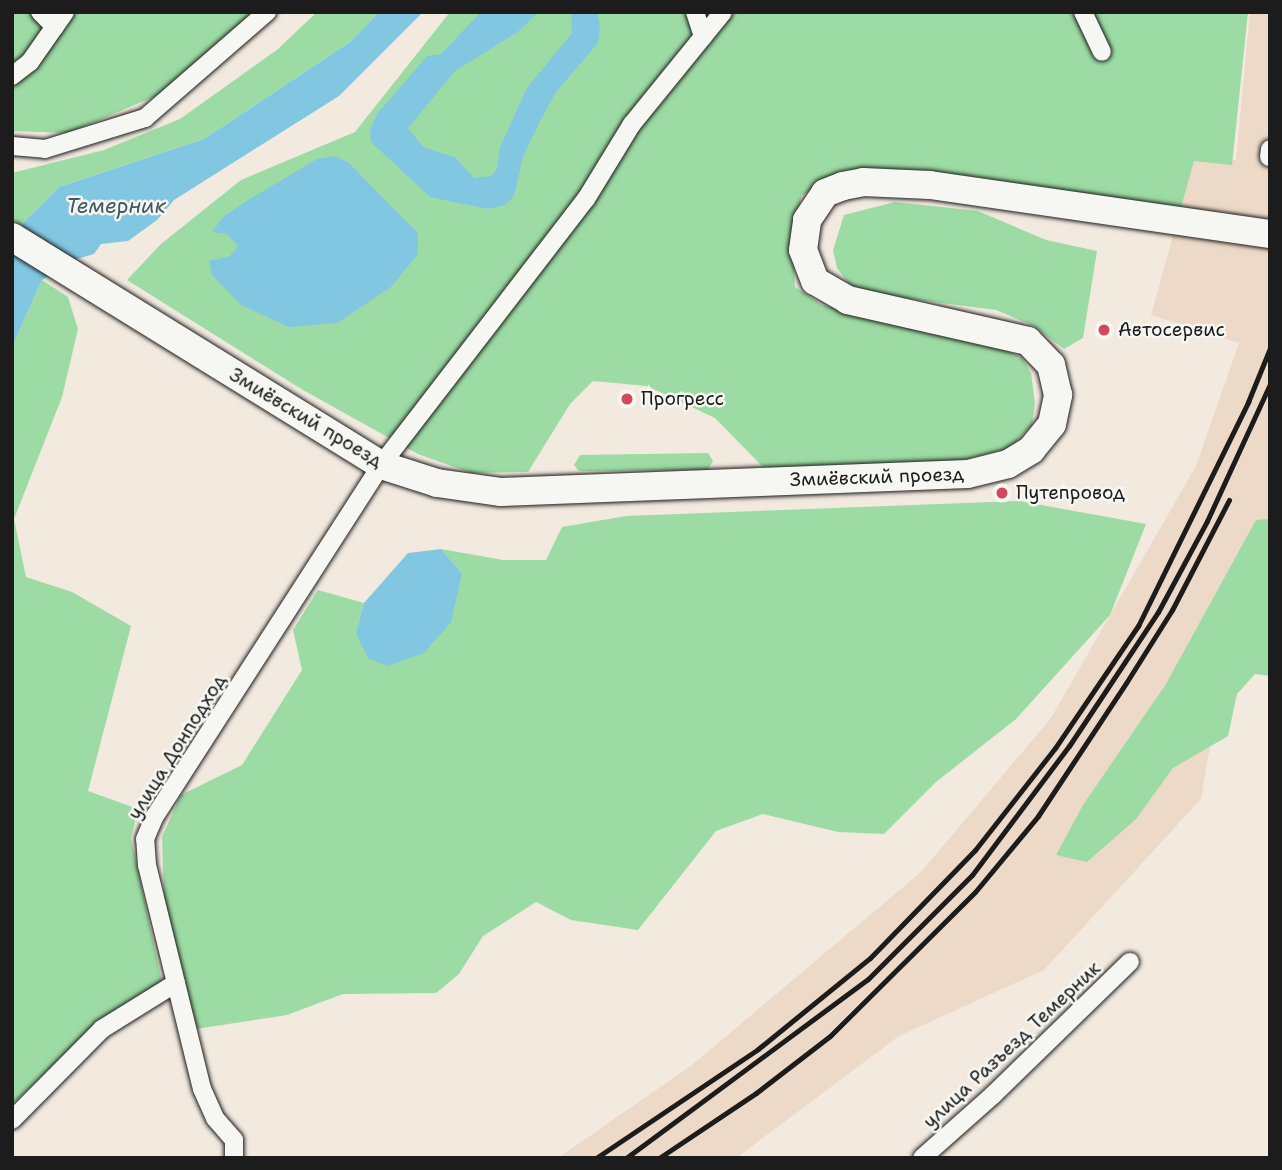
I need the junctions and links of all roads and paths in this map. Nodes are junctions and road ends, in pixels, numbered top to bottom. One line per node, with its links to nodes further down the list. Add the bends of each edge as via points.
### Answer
1 (40, 12): 7 (street)
2 (65, 12): 7 (street)
3 (267, 12): 11 (street, via 145,118 45,149)
4 (695, 12): 8 (street)
5 (723, 12): 8 (street, улица Донподход)
6 (1083, 12): 9 (street)
7 (54, 27): 10 (street, via 30,62)
8 (703, 37): 16 (street, улица Донподход, via 632,124 586,199)
9 (1102, 52)
10 (12, 76)
11 (12, 146)
12 (1270, 149): 13 (street)
13 (1269, 157)
14 (1258, 233): 16 (main road, Змиёвский проезд, via 930,185 863,182 825,193 807,220 803,250 807,268 827,292 1010,334 1028,341 1051,365 1058,396 1052,424 1031,450 1008,464 968,474 501,492 437,483)
15 (12, 237): 16 (main road, Змиёвский проезд)
16 (381, 465): 18 (street, улица Донподход, via 155,816 145,839)
17 (1130, 962): 21 (street, улица Разъезд Темерник)
18 (176, 984): 19 (street, via 102,1029); 20 (street, улица Донподход, via 202,1089 215,1118 234,1140)
19 (12, 1120)
20 (234, 1158)
21 (922, 1158)

